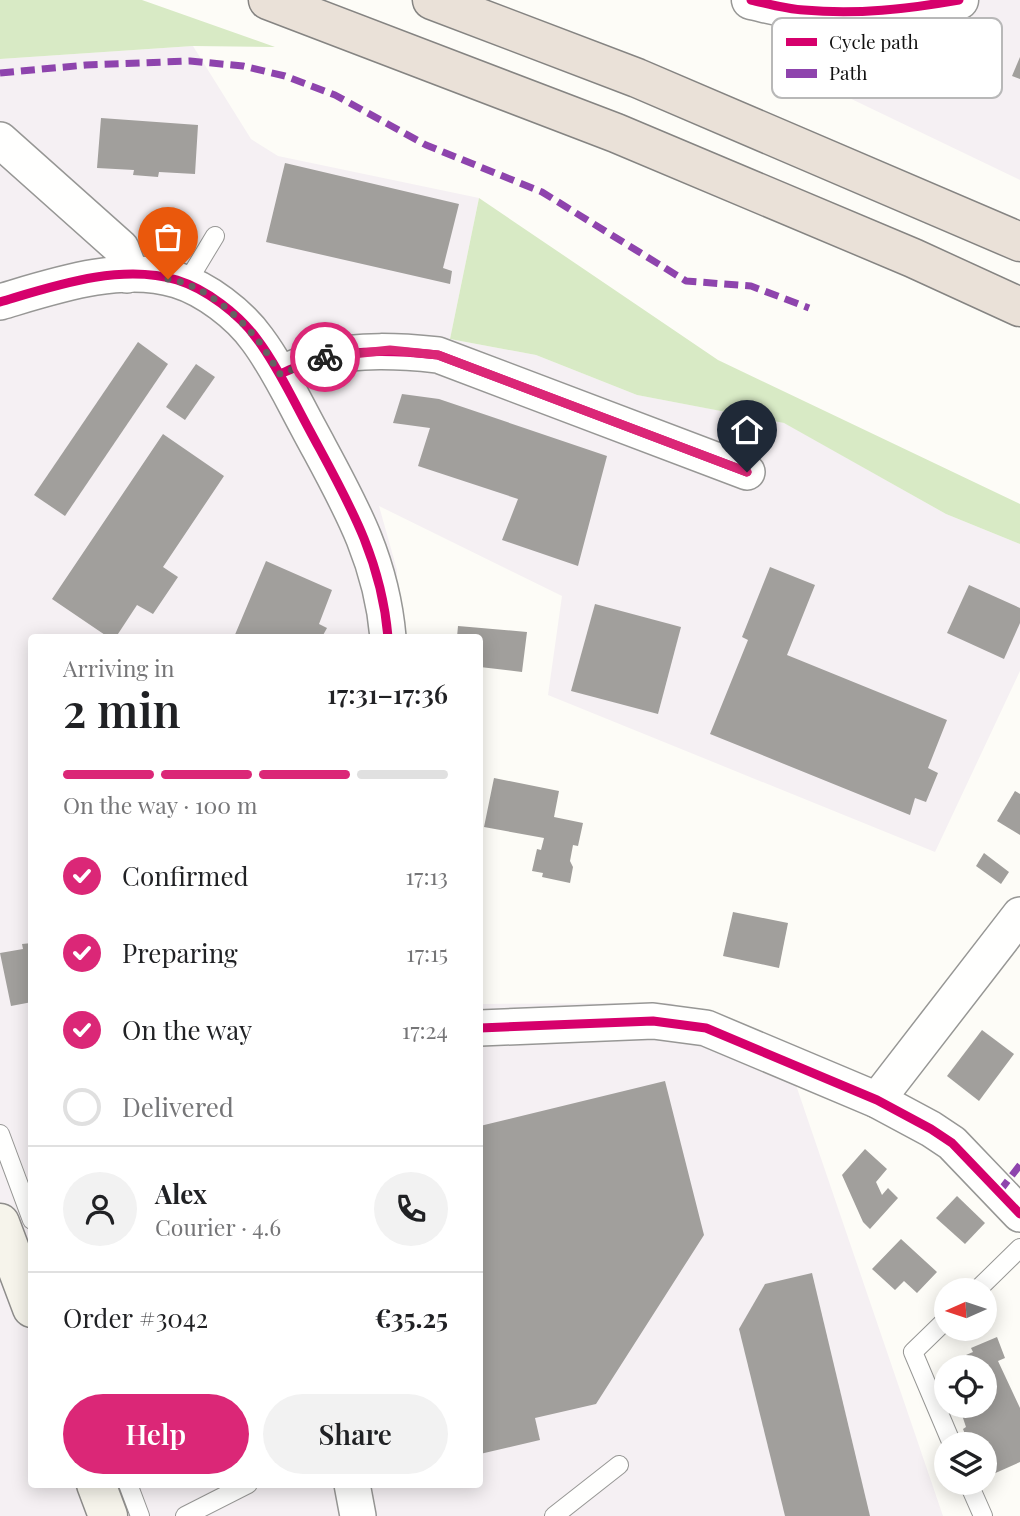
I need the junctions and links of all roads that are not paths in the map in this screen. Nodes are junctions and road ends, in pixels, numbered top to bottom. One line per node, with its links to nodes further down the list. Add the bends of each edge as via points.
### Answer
1 (268, 0): 11 (highway, via 615,133)
2 (432, 0): 7 (highway, via 637,78)
3 (751, 0): 4 (street, via 845,13)
4 (959, 0)
5 (0, 140): 8 (street, via 121,248)
6 (215, 236): 9 (lane)
7 (1020, 242)
8 (128, 275): 9 (street); 10 (street, via 79,281)
9 (186, 284): 12 (street, via 236,316)
10 (0, 302)
11 (1020, 307)
12 (280, 374): 13 (street, via 321,358 356,353 390,350 438,355); 14 (street, via 370,549)
13 (747, 472)
14 (387, 634)
15 (1020, 915): 17 (street)
16 (483, 1028): 17 (street, via 653,1021 706,1028)
17 (877, 1100): 20 (street, via 952,1143)
18 (0, 1134): 19 (lane)
19 (28, 1209)
20 (1020, 1214)
21 (0, 1223): 24 (main road)
22 (1020, 1248): 23 (lane)
23 (989, 1278)
24 (28, 1297)
25 (934, 1332): 26 (lane, via 913,1352)
26 (947, 1432)
27 (620, 1465): 37 (lane)
28 (98, 1488): 33 (main road)
29 (130, 1488): 34 (lane)
30 (240, 1488): 35 (lane)
31 (353, 1488): 36 (street)
32 (974, 1495): 38 (lane)
33 (108, 1516)
34 (140, 1516)
35 (185, 1516)
36 (358, 1516)
37 (554, 1516)
38 (983, 1516)

